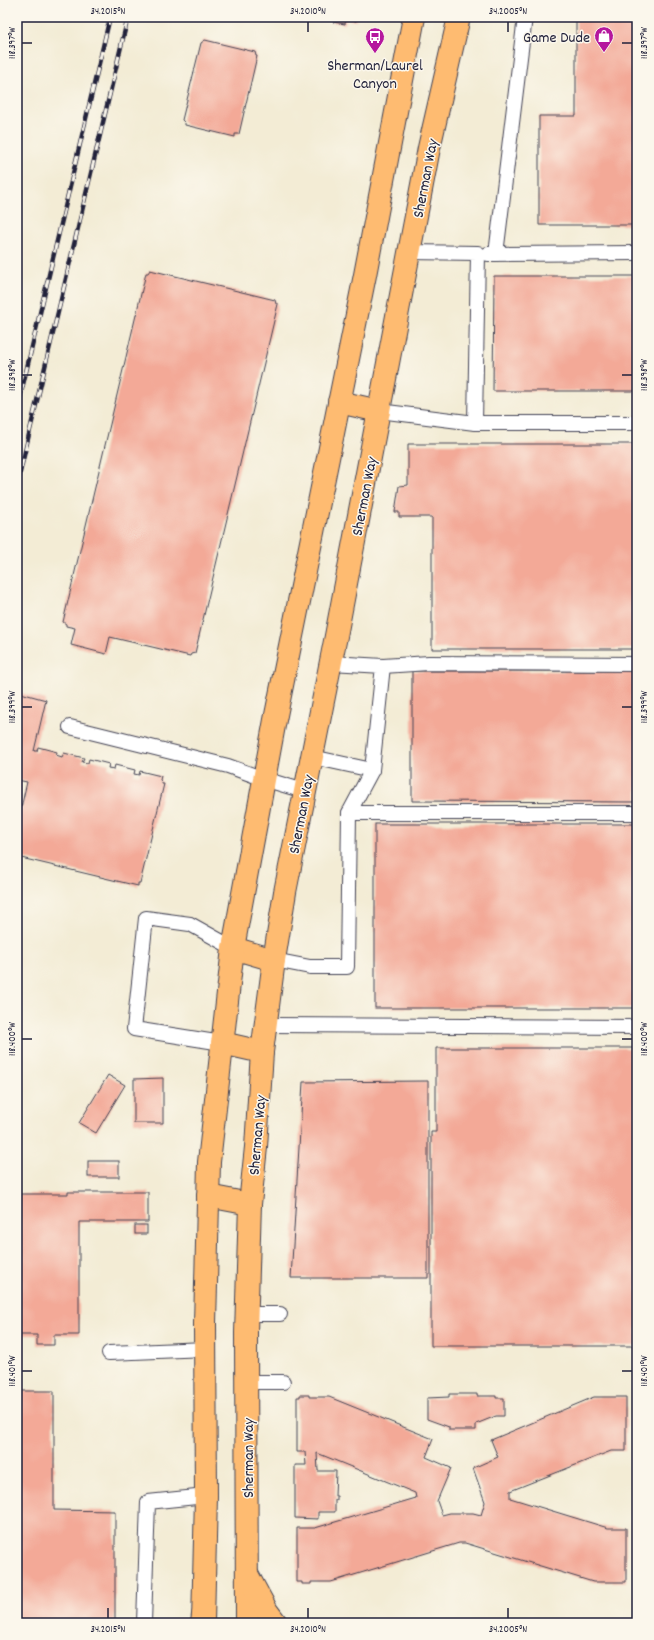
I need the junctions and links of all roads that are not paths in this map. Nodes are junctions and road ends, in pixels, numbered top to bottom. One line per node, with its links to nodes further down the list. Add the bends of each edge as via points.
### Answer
1 (414, 17): 8 (main road)
2 (459, 17): 4 (main road, Sherman Way, via 429,148)
3 (525, 17): 7 (lane)
4 (409, 252): 5 (lane); 9 (main road, Sherman Way)
5 (478, 253): 7 (lane); 10 (lane)
6 (637, 253): 7 (lane)
7 (496, 254)
8 (339, 402): 9 (main road); 18 (main road)
9 (379, 411): 10 (lane); 12 (main road, Sherman Way)
10 (475, 423): 11 (lane)
11 (637, 423)
12 (331, 663): 14 (lane); 16 (main road, Sherman Way)
13 (637, 664): 14 (lane, via 429,663)
14 (383, 666): 17 (lane)
15 (70, 727): 18 (lane, via 228,766)
16 (312, 756): 17 (lane); 19 (main road, Sherman Way)
17 (372, 770): 20 (lane)
18 (264, 779): 19 (lane); 22 (main road)
19 (304, 791): 23 (main road, Sherman Way)
20 (349, 813): 21 (lane); 23 (lane, via 347,967 310,967)
21 (637, 813)
22 (233, 948): 23 (main road); 26 (main road); 26 (lane, via 190,924 146,918 134,1028)
23 (274, 960): 24 (main road, Sherman Way)
24 (266, 1025): 25 (lane); 27 (main road, Sherman Way)
25 (637, 1027)
26 (222, 1043): 27 (main road); 28 (main road, via 209,1162)
27 (262, 1052): 29 (main road, Sherman Way)
28 (208, 1196): 29 (main road); 32 (main road)
29 (250, 1204): 30 (main road, Sherman Way)
30 (247, 1314): 31 (lane); 34 (main road, Sherman Way)
31 (280, 1314)
32 (206, 1349): 33 (lane); 36 (main road)
33 (109, 1353)
34 (246, 1382): 35 (lane); 37 (main road, Sherman Way)
35 (283, 1382)
36 (206, 1496): 38 (main road); 39 (lane, via 148,1502)
37 (247, 1574): 40 (main road, Sherman Way); 41 (main road)
38 (203, 1620)
39 (144, 1623)
40 (247, 1623)
41 (276, 1623)

